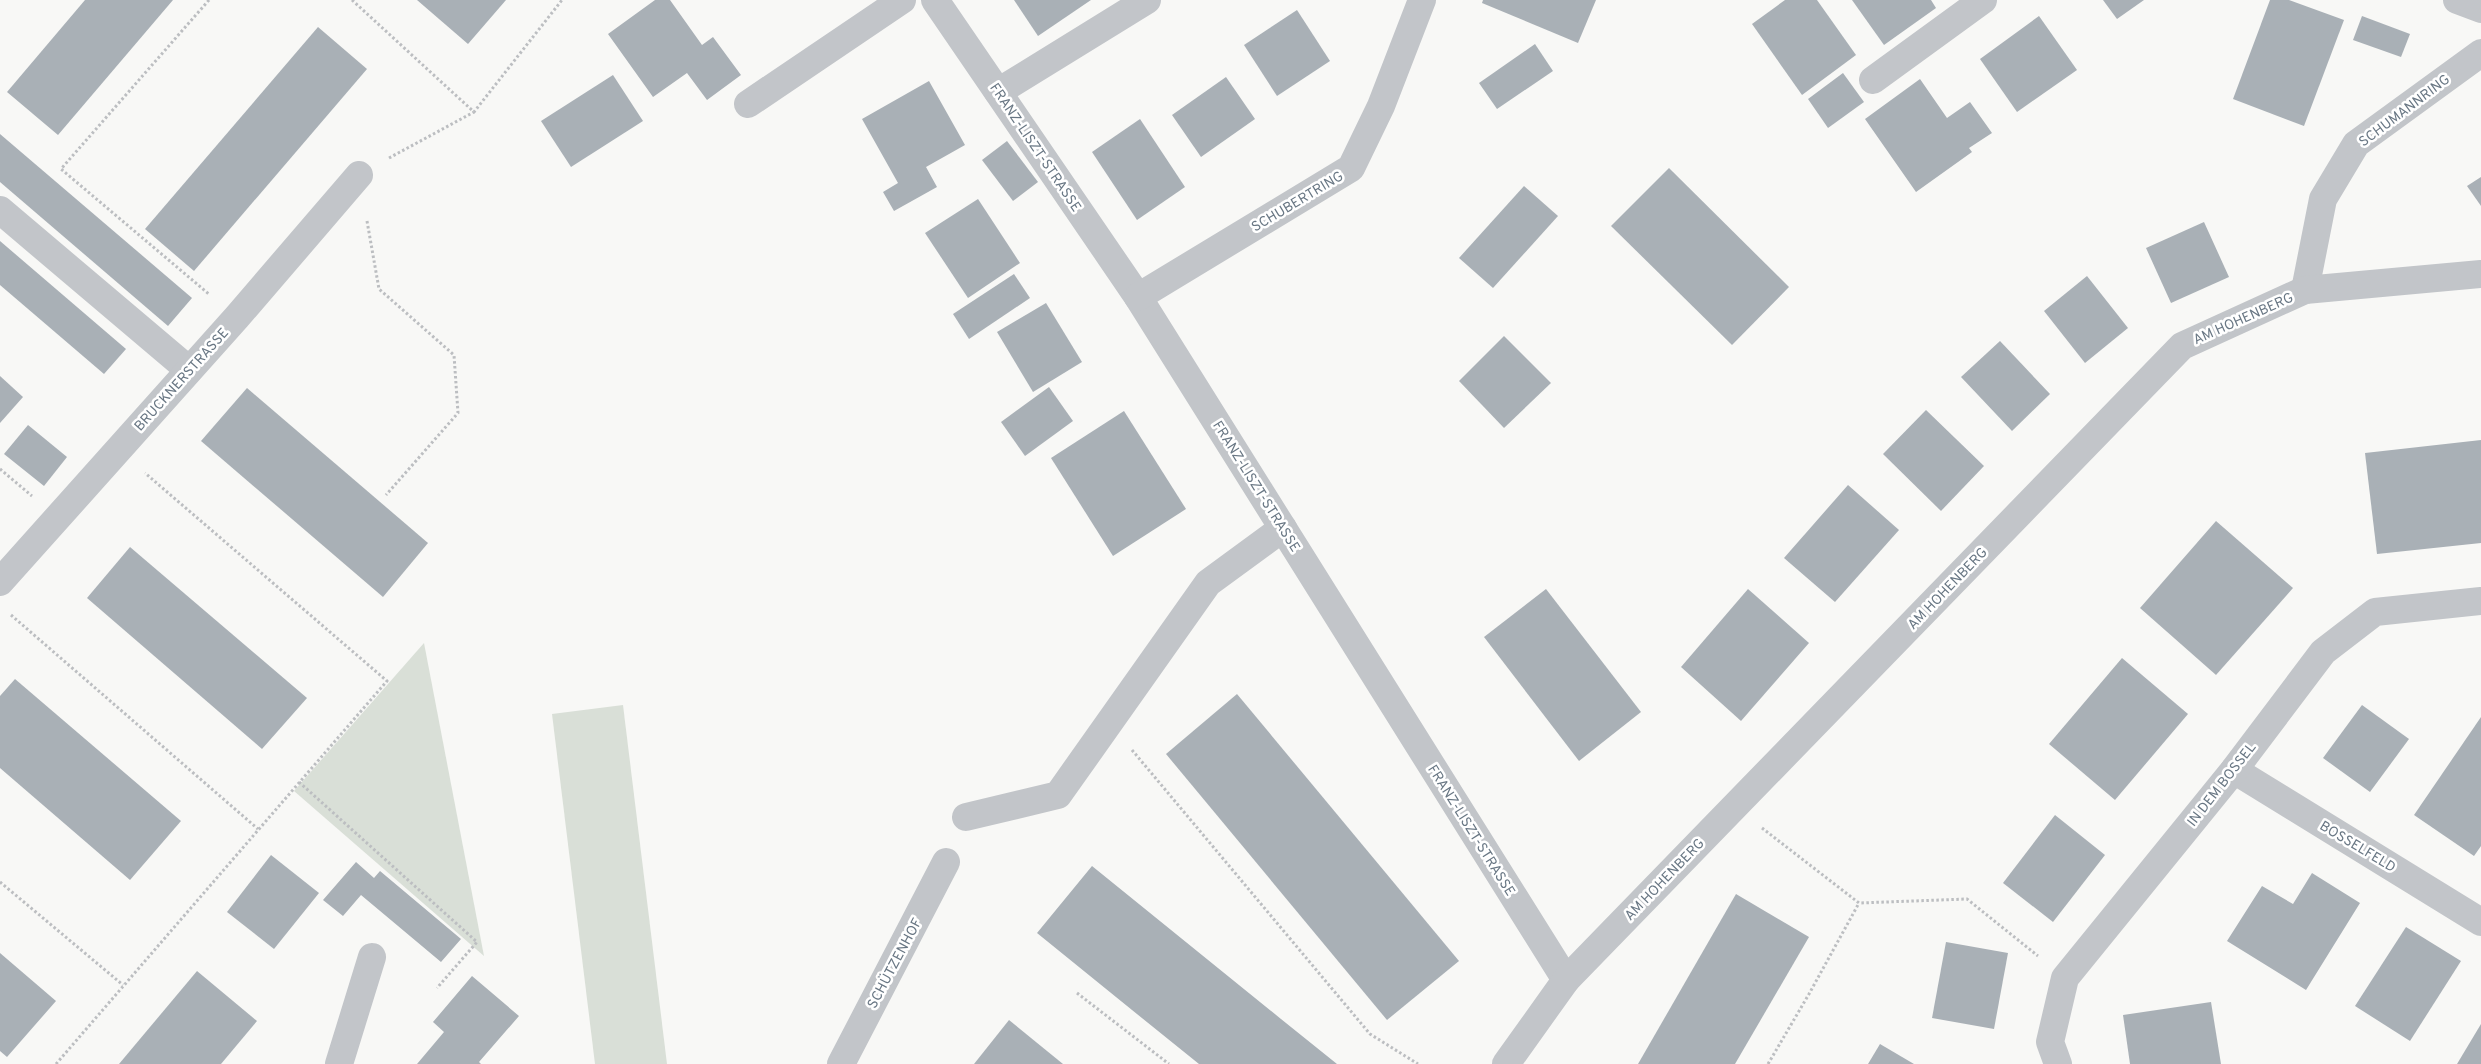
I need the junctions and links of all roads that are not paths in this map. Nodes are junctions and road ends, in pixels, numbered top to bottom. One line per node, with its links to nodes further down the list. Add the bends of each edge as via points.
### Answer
1 (902, 0): 11 (street)
2 (936, 0): 10 (street, FRANZ-LISZT-STRASSE)
3 (1147, 0): 10 (street)
4 (1422, 0): 16 (street, SCHUBERTRING, via 1381,106 1351,168)
5 (1983, 0): 9 (street)
6 (2457, 0): 7 (street)
7 (2481, 9)
8 (2481, 53): 15 (street, SCHUMANNRING, via 2356,144 2323,199)
9 (1872, 80)
10 (998, 92): 16 (street, FRANZ-LISZT-STRASSE)
11 (748, 104)
12 (359, 175): 17 (street, BRUCKNERSTRASSE)
13 (0, 210): 17 (street)
14 (2481, 274): 15 (street, AM HOHENBERG)
15 (2305, 290): 26 (street, AM HOHENBERG, via 2182,346)
16 (1138, 296): 18 (street, FRANZ-LISZT-STRASSE)
17 (188, 370): 19 (street, BRUCKNERSTRASSE)
18 (1283, 528): 22 (street, via 1208,583 1058,795); 26 (street, FRANZ-LISZT-STRASSE)
19 (0, 582)
20 (2481, 601): 21 (street, IN DEM BOSSEL, via 2375,612 2323,652)
21 (2234, 770): 24 (street, BOSSELFELD); 30 (street, IN DEM BOSSEL, via 2065,978 2050,1042)
22 (966, 817)
23 (946, 862): 28 (street, SCHÜTZENHOF)
24 (2481, 922)
25 (372, 956): 27 (street)
26 (1566, 980): 29 (street, AM HOHENBERG)
27 (339, 1064)
28 (841, 1064)
29 (1506, 1064)
30 (2058, 1064)

